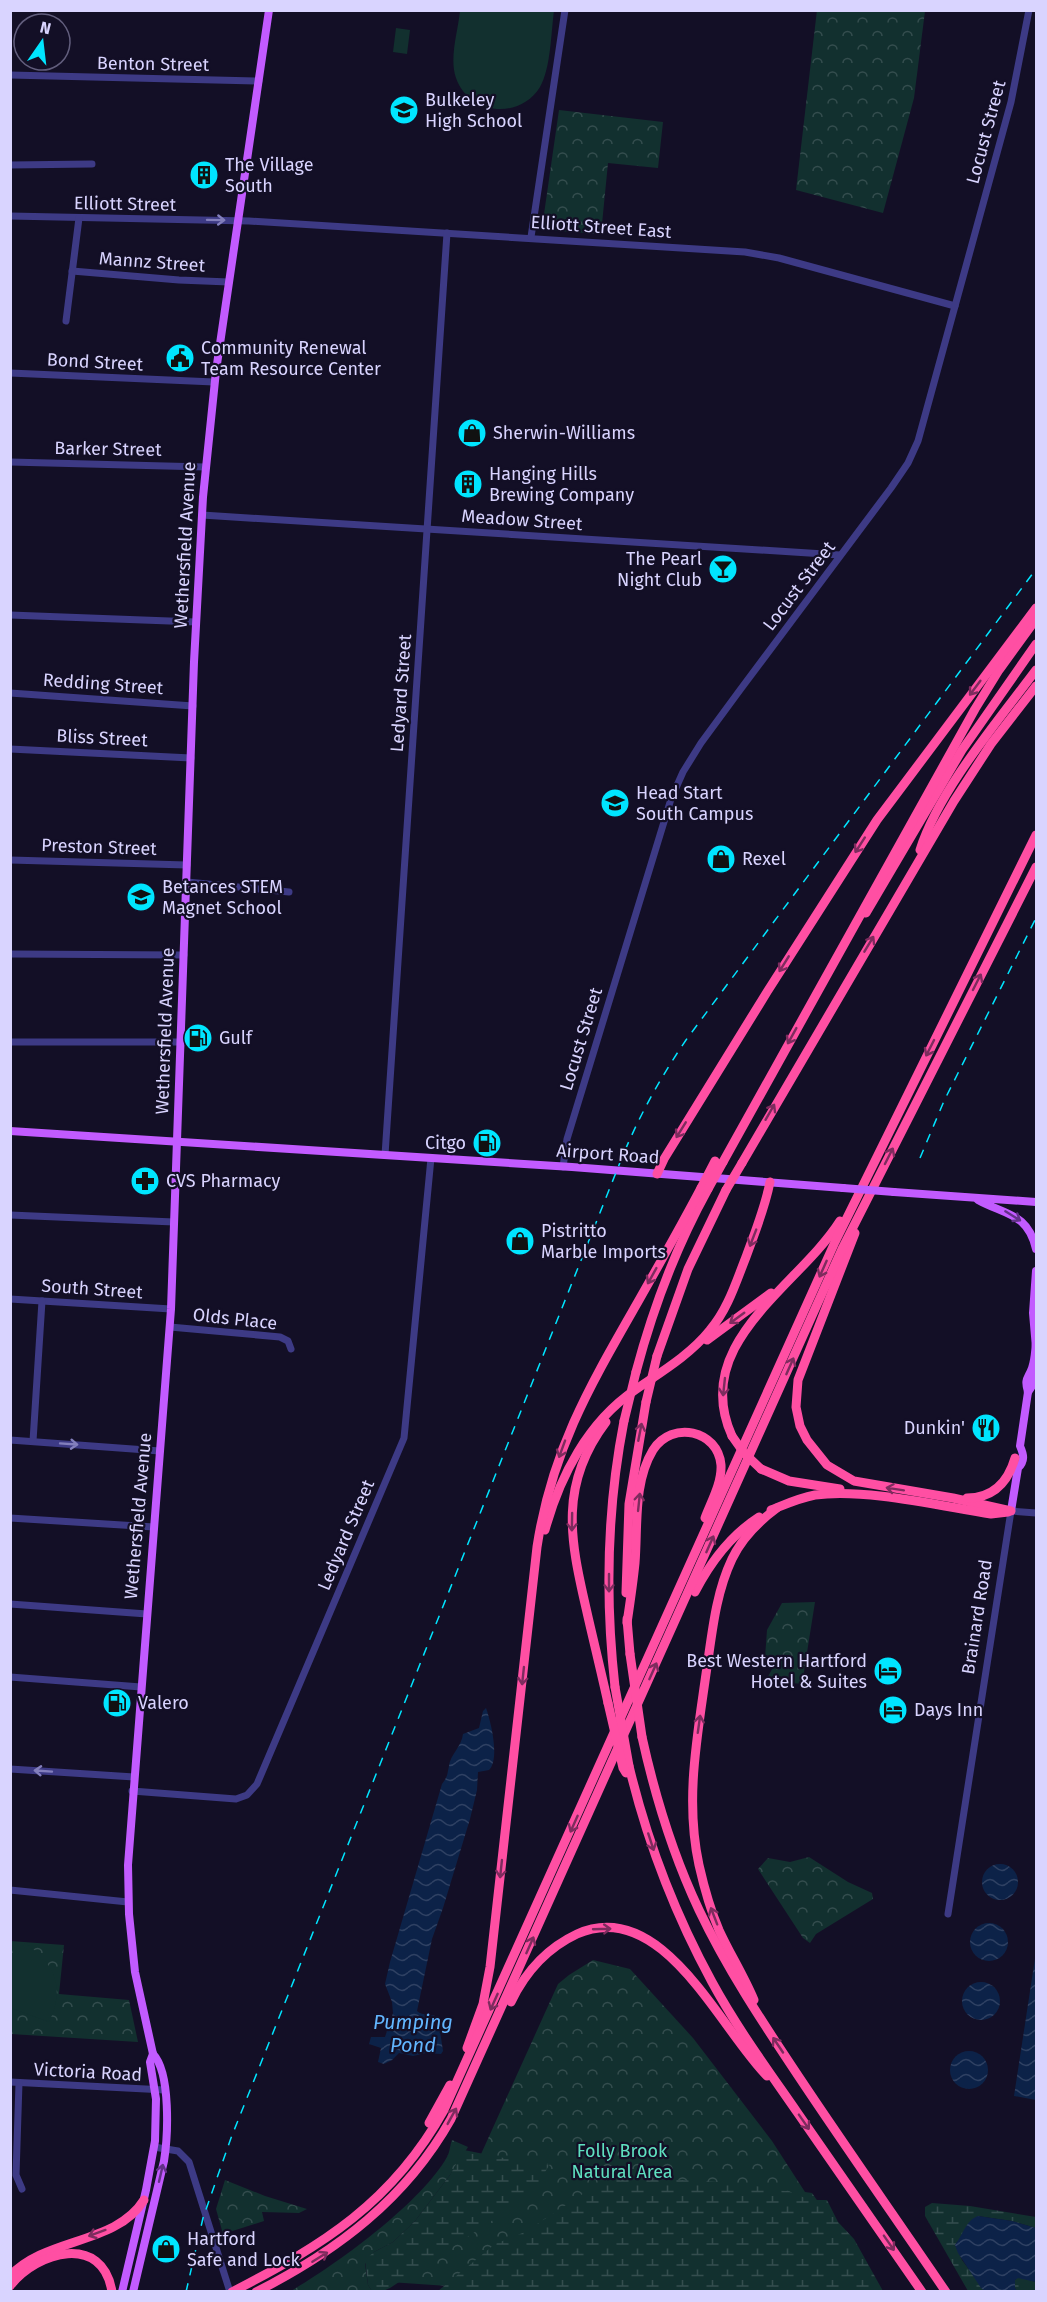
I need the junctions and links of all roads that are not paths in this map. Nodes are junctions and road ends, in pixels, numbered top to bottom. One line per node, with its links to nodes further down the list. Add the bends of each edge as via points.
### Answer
1 (269, 10): 5 (main road, Wethersfield Avenue)
2 (565, 10): 12 (street)
3 (1029, 10): 15 (street, Locust Street, via 1011,102)
4 (10, 75): 5 (street, Benton Street)
5 (259, 81): 10 (main road, Wethersfield Avenue)
6 (92, 164): 7 (street)
7 (10, 165)
8 (10, 216): 9 (street, Elliott Street)
9 (79, 218): 10 (street, Elliott Street, one-way to 10); 13 (street)
10 (239, 221): 11 (street, Elliott Street East); 14 (main road, Wethersfield Avenue)
11 (447, 232): 12 (street, Elliott Street East); 22 (street, Ledyard Street)
12 (531, 237): 15 (street, Elliott Street East, via 745,252)
13 (72, 271): 14 (street, Mannz Street); 16 (street)
14 (229, 282): 18 (main road, Wethersfield Avenue)
15 (955, 306): 23 (street, Locust Street, via 924,423 908,463)
16 (66, 321)
17 (10, 373): 18 (street, Bond Street)
18 (214, 382): 20 (main road, Wethersfield Avenue)
19 (10, 462): 20 (street, Barker Street)
20 (206, 467): 21 (main road, Wethersfield Avenue)
21 (202, 515): 22 (street, Meadow Street); 27 (main road, Wethersfield Avenue)
22 (427, 529): 23 (street, Meadow Street); 50 (street, Ledyard Street)
23 (840, 555): 52 (street, Locust Street, via 683,772 671,799 567,1139)
24 (1036, 608): 53 (highway, one-way to 53, via 867,835 754,1011)
25 (10, 615): 27 (street)
26 (1036, 620): 42 (highway, via 975,709)
27 (196, 622): 32 (main road, Wethersfield Avenue)
28 (1036, 644): 42 (highway, via 962,750 874,901)
29 (1036, 670): 39 (highway, via 949,792 926,832)
30 (1036, 686): 39 (highway, via 970,775)
31 (10, 693): 32 (street, Redding Street)
32 (193, 706): 34 (main road, Wethersfield Avenue)
33 (10, 748): 34 (street, Bliss Street)
34 (191, 758): 37 (main road, Wethersfield Avenue)
35 (1036, 835): 47 (highway, one-way to 47)
36 (10, 860): 37 (street, Preston Street)
37 (187, 865): 40 (main road, Wethersfield Avenue)
38 (1036, 867): 58 (highway, one-way to 38)
39 (913, 870): 88 (highway, one-way to 39, bridge, via 626,1569 635,1456 657,1356 685,1277 726,1190)
40 (187, 882): 41 (street); 44 (main road, Wethersfield Avenue)
41 (290, 892)
42 (844, 943): 55 (highway, one-way to 55, bridge)
43 (10, 954): 44 (street)
44 (184, 955): 46 (main road, Wethersfield Avenue)
45 (10, 1042): 46 (street)
46 (181, 1042): 49 (main road, Wethersfield Avenue)
47 (893, 1121): 63 (highway, via 834,1229); 89 (highway, one-way to 89, via 835,1242)
48 (10, 1131): 49 (main road, Airport Road)
49 (177, 1142): 50 (main road, Airport Road); 60 (main road, Wethersfield Avenue)
50 (385, 1155): 51 (main road, Airport Road)
51 (431, 1158): 52 (main road, Airport Road); 95 (street, Ledyard Street, via 404,1438 257,1784 247,1795 236,1799)
52 (563, 1167): 53 (main road, Airport Road)
53 (657, 1174): 54 (main road, Airport Road)
54 (770, 1182): 56 (main road, Airport Road, bridge); 70 (highway, one-way to 70, via 727,1305 711,1330)
55 (704, 1189): 87 (highway, one-way to 87, via 586,1393 566,1438 541,1522); 93 (highway, one-way to 93, bridge, via 665,1281 636,1372 613,1496 610,1623)
56 (975, 1198): 57 (main road, Airport Road); 61 (main road, one-way to 61, via 1021,1220)
57 (1036, 1202)
58 (862, 1208): 79 (highway, one-way to 58, via 851,1480 822,1460 810,1447 800,1426 796,1398 799,1376); 89 (highway, one-way to 58)
59 (10, 1215): 60 (street)
60 (174, 1222): 66 (main road, Wethersfield Avenue)
61 (1036, 1249)
62 (1036, 1271): 68 (main road, Brainard Road)
63 (784, 1284): 70 (highway, one-way to 70); 78 (highway, one-way to 78, bridge, via 748,1327 730,1358 723,1398 732,1436 761,1469 789,1481)
64 (10, 1299): 65 (street, South Street)
65 (42, 1301): 66 (street, South Street); 73 (street)
66 (171, 1309): 67 (main road, Wethersfield Avenue)
67 (170, 1327): 69 (street, Olds Place, via 280,1337 288,1341); 75 (main road, Wethersfield Avenue)
68 (1036, 1345): 74 (main road, Brainard Road, via 1032,1371 1027,1375)
69 (291, 1349)
70 (690, 1350): 71 (highway)
71 (646, 1383): 87 (highway, via 601,1420 564,1476 545,1531); 93 (highway, one-way to 93, bridge, via 610,1417 594,1441 581,1469 572,1508 575,1561 623,1768)
72 (10, 1440): 73 (street)
73 (33, 1441): 75 (street, one-way to 75)
74 (1020, 1446): 76 (main road, Brainard Road); 77 (main road, Brainard Road, via 1023,1454)
75 (160, 1451): 84 (main road, Wethersfield Avenue)
76 (1015, 1458): 77 (main road, Brainard Road); 79 (highway, via 1003,1484 993,1492 978,1498)
77 (1018, 1468): 81 (main road, Brainard Road)
78 (875, 1496): 80 (highway, via 820,1495); 81 (highway, via 991,1514)
79 (953, 1498): 81 (highway)
80 (777, 1508): 89 (highway, via 748,1524 720,1554 705,1573 685,1612); 99 (highway, one-way to 80, via 710,1906 696,1850 692,1786 722,1586 740,1545)
81 (1011, 1511): 82 (street); 98 (street, Brainard Road)
82 (1036, 1513)
83 (10, 1518): 84 (street)
84 (154, 1527): 86 (main road, Wethersfield Avenue)
85 (10, 1604): 86 (street)
86 (147, 1614): 91 (main road, Wethersfield Avenue)
87 (530, 1617): 110 (highway, one-way to 110, via 492,1957 483,2004 463,2058 432,2118 401,2167)
88 (627, 1623): 89 (highway, one-way to 89, via 639,1497 646,1465 665,1437 683,1432 696,1434 717,1451 721,1473 668,1606); 99 (highway, bridge, via 642,1737 664,1821 689,1888 729,1967)
89 (665, 1634): 100 (highway, one-way to 89); 110 (highway, one-way to 110, via 448,2102 408,2164)
90 (10, 1677): 91 (street)
91 (141, 1687): 94 (main road, Wethersfield Avenue)
92 (10, 1769): 94 (street, one-way to 92)
93 (628, 1769): 103 (highway, one-way to 103, via 657,1861 693,1945 732,2017)
94 (134, 1777): 95 (main road, Wethersfield Avenue)
95 (132, 1791): 97 (main road, Wethersfield Avenue)
96 (10, 1890): 97 (street)
97 (128, 1902): 102 (main road, Wethersfield Avenue, via 136,1980 153,2054 150,2062)
98 (948, 1914)
99 (765, 2026): 121 (highway, one-way to 99)
100 (481, 2056): 103 (highway, one-way to 103, via 495,2038 523,1981 539,1961 584,1931 618,1929 646,1940 676,1961 758,2067); 112 (highway, one-way to 100, via 356,2232 390,2201 447,2125)
101 (15, 2083): 102 (street, Victoria Road); 106 (street, via 16,2175)
102 (160, 2090): 104 (main road); 105 (main road)
103 (785, 2094): 120 (highway, one-way to 120)
104 (154, 2147): 105 (street); 107 (main road)
105 (166, 2148): 108 (main road, one-way to 105); 117 (street, via 182,2153 189,2162)
106 (22, 2188)
107 (146, 2190): 108 (main road); 109 (main road)
108 (157, 2192): 116 (main road)
109 (144, 2200): 111 (highway, one-way to 111, via 122,2223 39,2255); 115 (main road)
110 (369, 2204): 117 (highway, via 316,2246)
111 (10, 2276)
112 (287, 2276): 118 (highway); 119 (highway)
113 (10, 2286): 114 (highway, via 38,2263 73,2253 102,2266)
114 (112, 2292)
115 (122, 2292)
116 (133, 2292)
117 (231, 2292)
118 (256, 2292)
119 (266, 2292)
120 (922, 2292)
121 (946, 2292)

